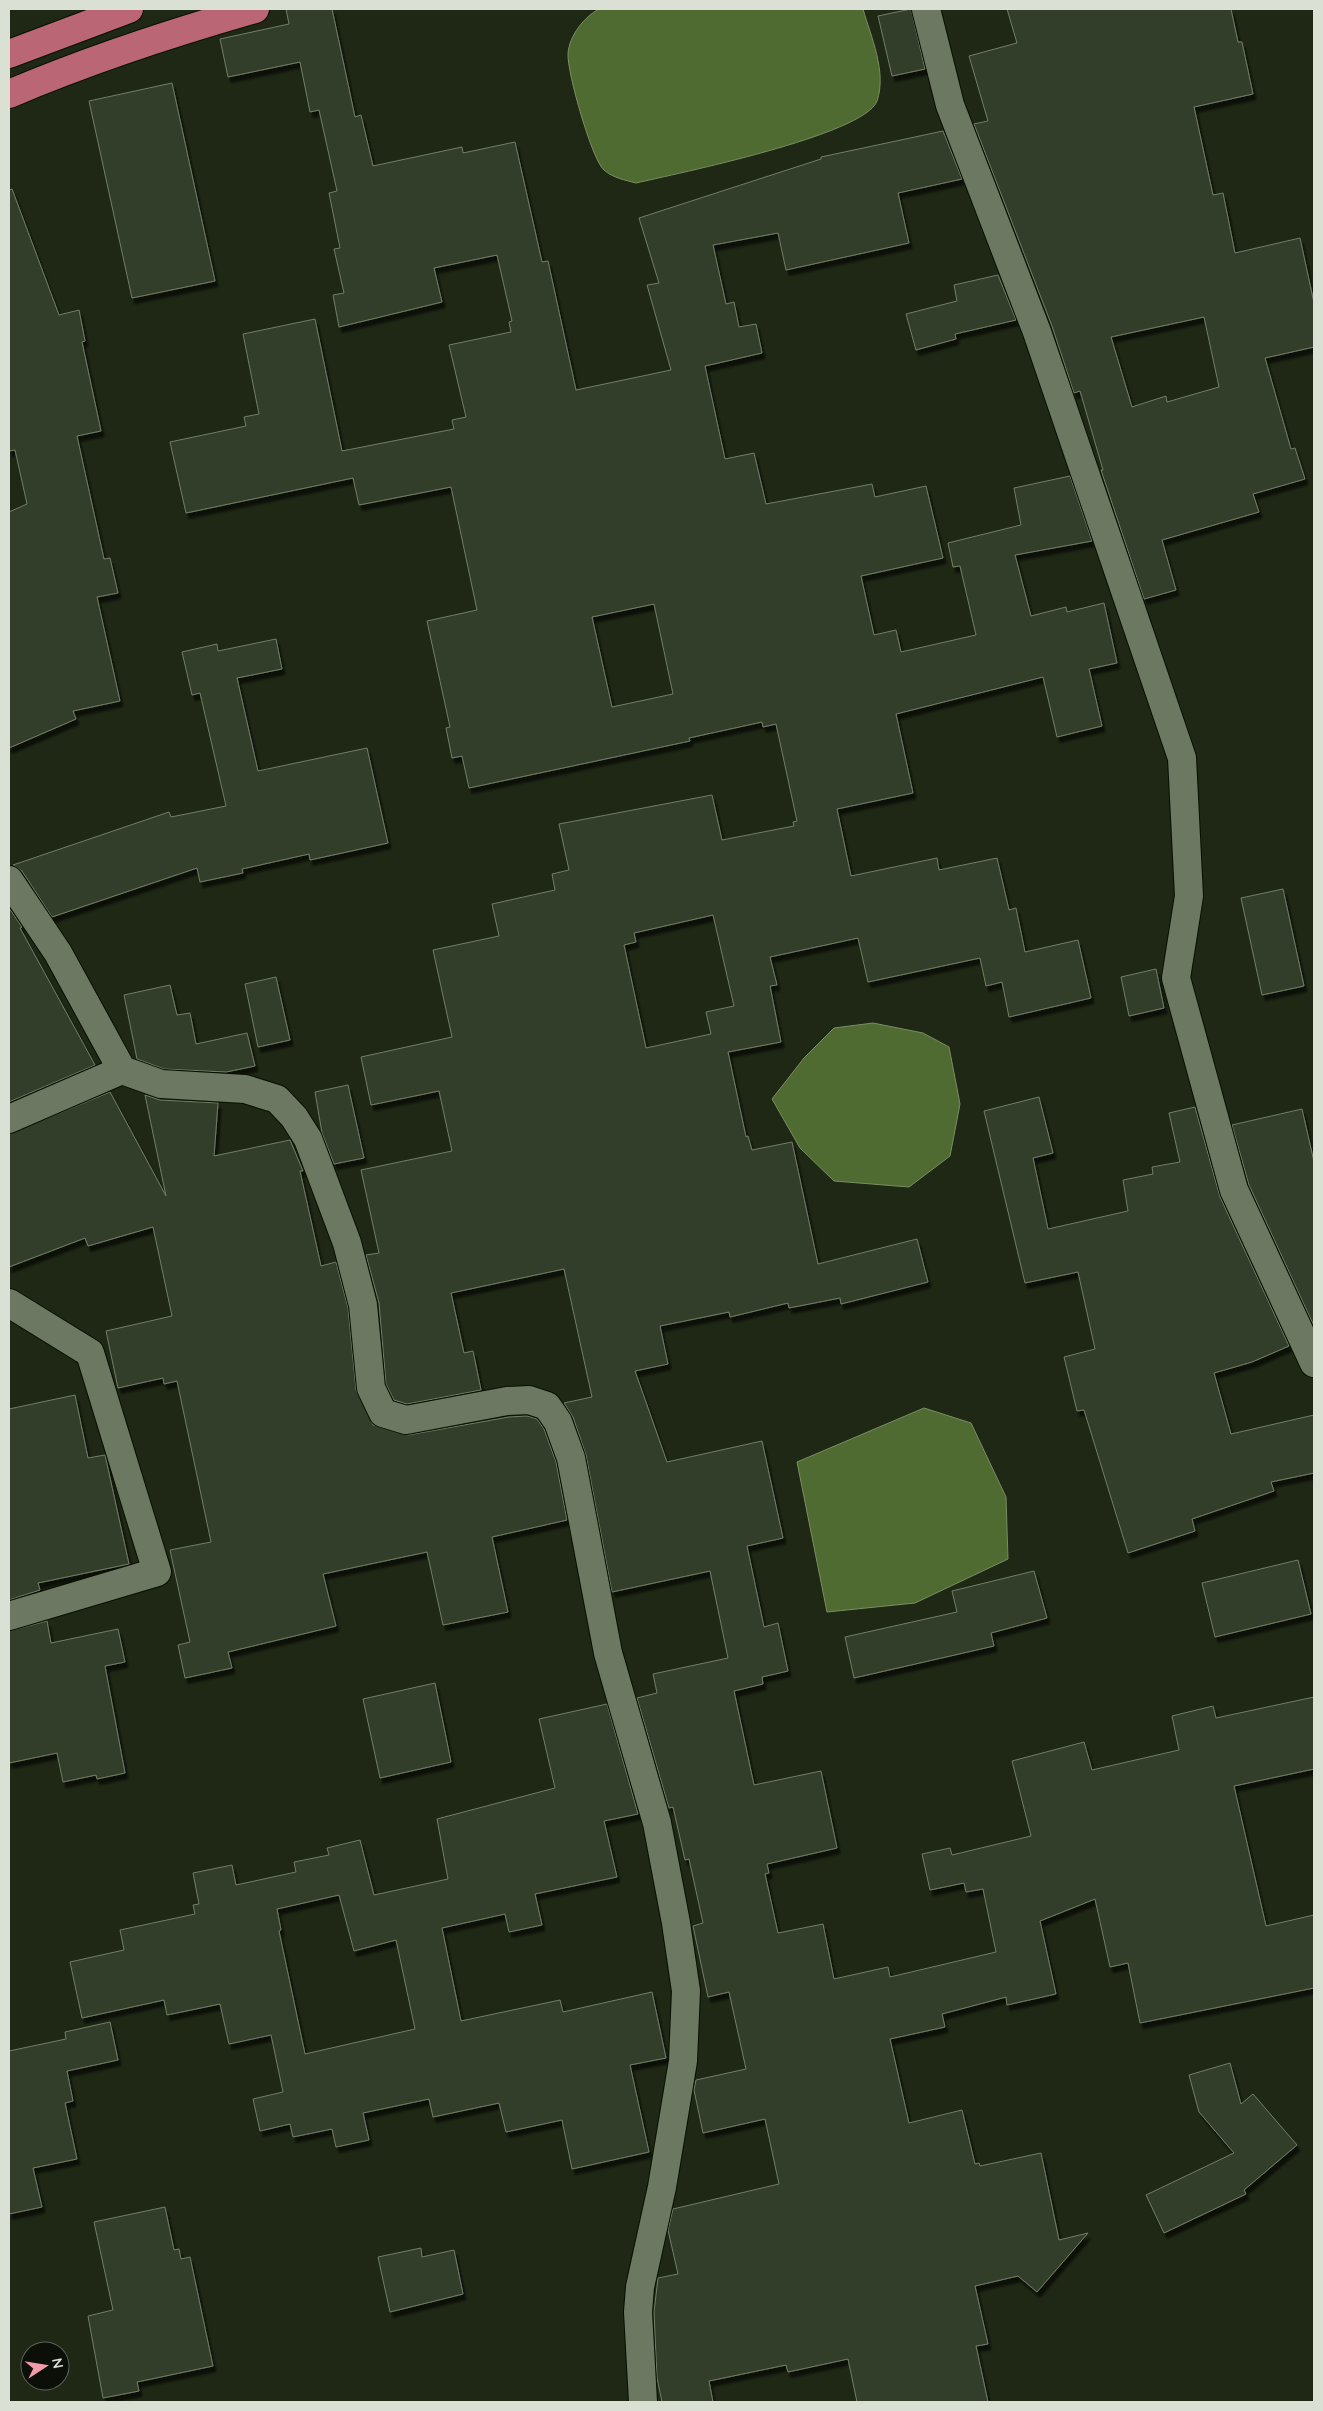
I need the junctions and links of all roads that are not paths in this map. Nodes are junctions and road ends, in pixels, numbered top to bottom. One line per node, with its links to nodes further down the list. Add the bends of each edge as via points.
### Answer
1 (129, 9): 4 (highway)
2 (255, 9): 5 (highway, via 186,28)
3 (926, 9): 10 (street, via 950,105 1037,332 1182,758 1189,896 1176,978 1234,1190)
4 (9, 54)
5 (9, 94)
6 (9, 880): 7 (street, via 58,953)
7 (122, 1070): 8 (street); 12 (street, via 161,1084 246,1089 277,1099 294,1117 308,1139 347,1243 363,1306 371,1388 383,1414 406,1420 508,1401 530,1400 547,1406 558,1422 571,1458 608,1653 657,1823 686,1991 682,2061 662,2187 640,2286 638,2341)
8 (9, 1118)
9 (9, 1303): 11 (street, via 90,1353 157,1572)
10 (1314, 1363)
11 (9, 1616)
12 (643, 2402)

